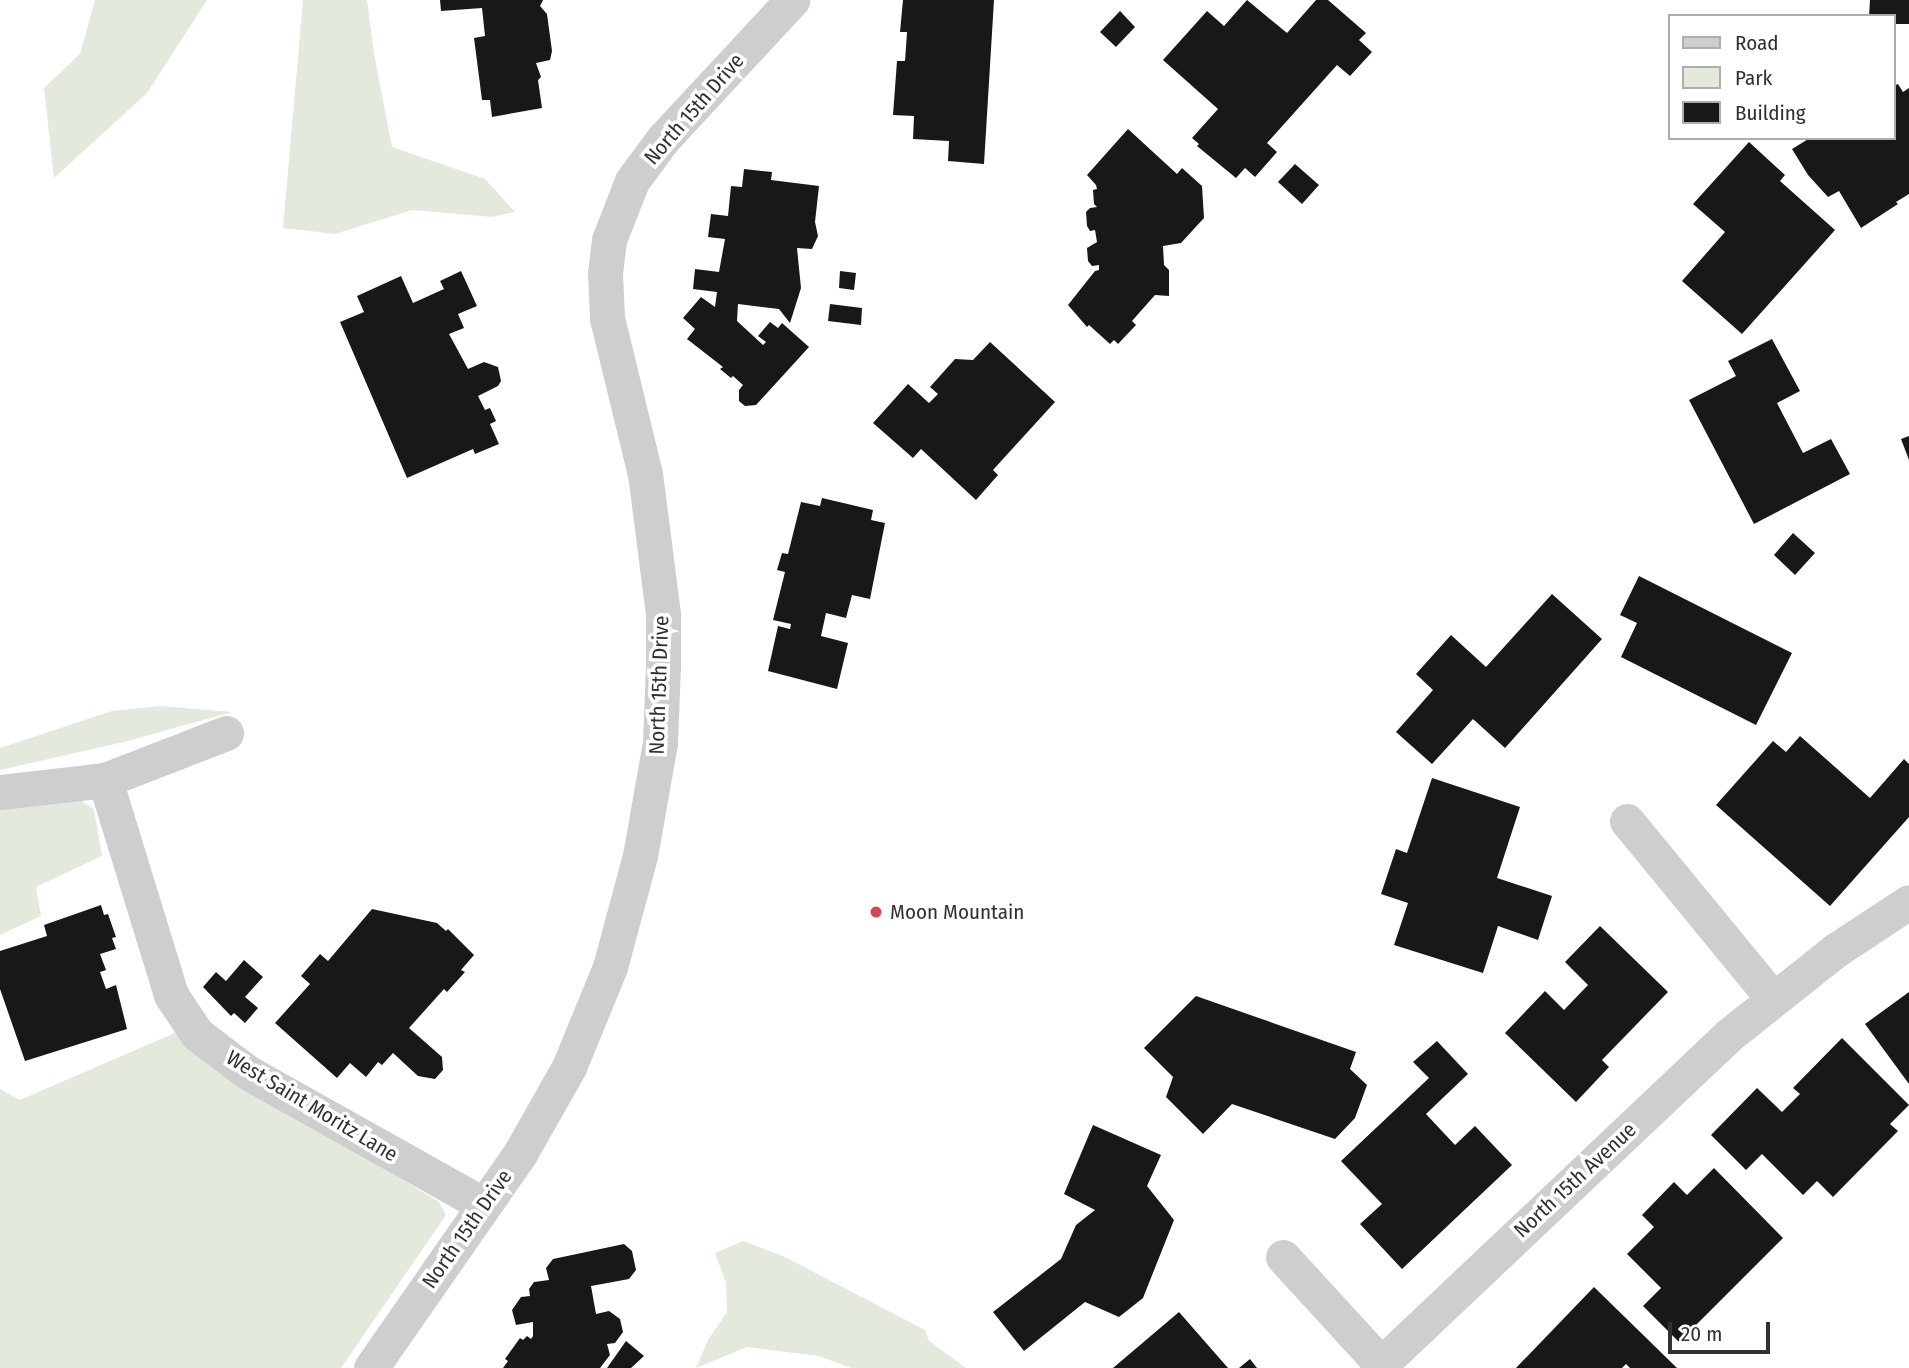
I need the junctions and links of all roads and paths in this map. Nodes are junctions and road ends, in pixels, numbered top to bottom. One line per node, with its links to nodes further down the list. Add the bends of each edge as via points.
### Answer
1 (792, 0): 8 (street, North 15th Drive, via 663,139 632,181 609,240 607,318 645,474 663,614 660,743 640,856 610,967 569,1067 521,1152)
2 (226, 733): 3 (street)
3 (105, 780): 4 (street); 8 (street, West Saint Moritz Lane, via 171,995 197,1034 247,1072)
4 (0, 792)
5 (1627, 821): 7 (street)
6 (1909, 902): 7 (street, North 15th Avenue)
7 (1773, 999): 10 (street, North 15th Avenue, via 1680,1080)
8 (484, 1205): 11 (street, North 15th Drive)
9 (1283, 1257): 10 (street, North 15th Avenue)
10 (1379, 1366)
11 (371, 1368)

